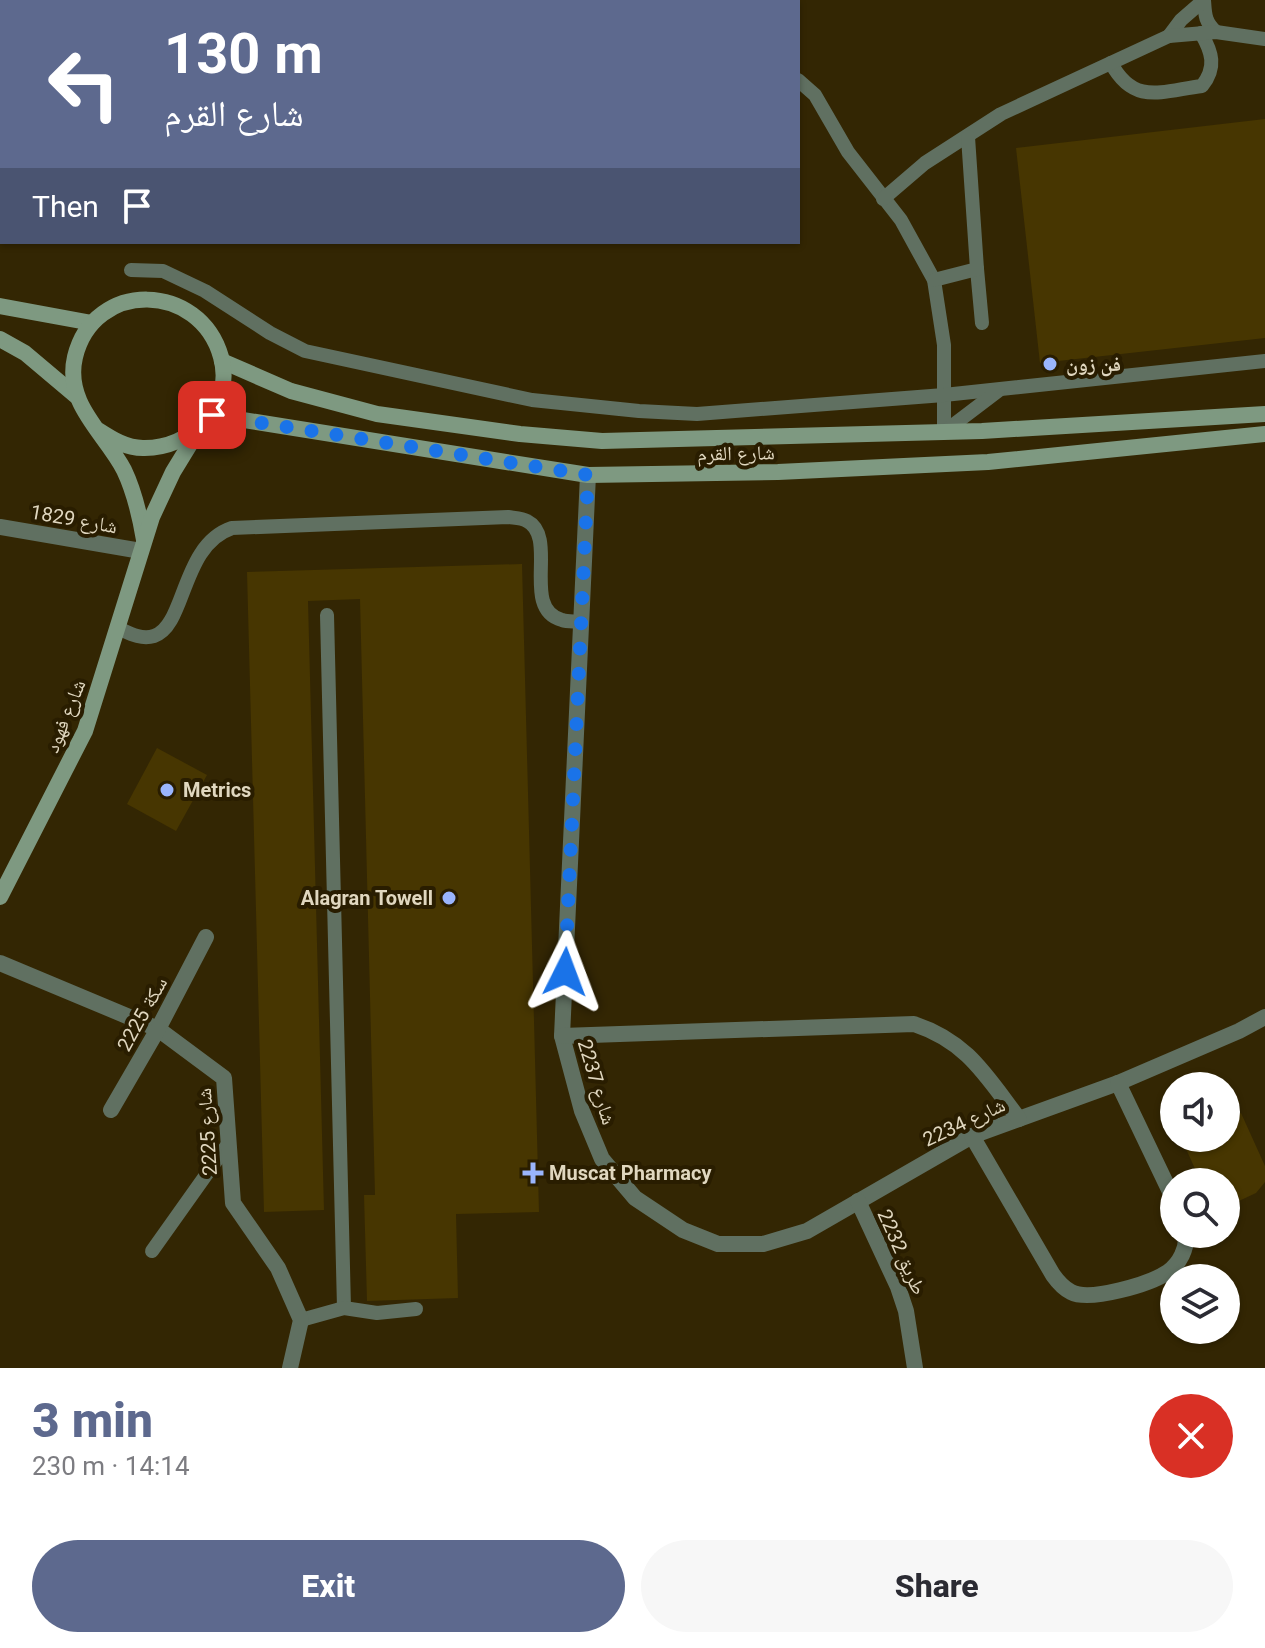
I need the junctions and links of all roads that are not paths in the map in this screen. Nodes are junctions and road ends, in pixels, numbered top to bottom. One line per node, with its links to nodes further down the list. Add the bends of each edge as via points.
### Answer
1 (1204, 0): 2 (lane); 3 (lane)
2 (1208, 32): 3 (lane); 4 (lane); 5 (lane, via 1213,63 1202,86 1133,91)
3 (1169, 36): 5 (lane)
4 (1265, 39)
5 (1111, 63): 7 (lane, via 1001,114)
6 (800, 82): 8 (lane, via 815,95)
7 (968, 137): 8 (lane, via 925,163); 9 (lane)
8 (883, 199): 11 (lane, via 901,220)
9 (977, 269): 11 (lane); 14 (lane)
10 (131, 270): 19 (lane, via 163,271 305,351 532,400 697,414)
11 (934, 280): 19 (lane, via 944,345)
12 (0, 306): 13 (main road)
13 (92, 323): 16 (main road, via 134,300 181,306 208,329); 20 (main road, via 75,358)
14 (982, 323)
15 (0, 339): 20 (main road)
16 (222, 361): 22 (main road, via 220,398); 25 (main road, شارع القرم, via 291,391 377,414 520,434 602,441)
17 (1265, 361): 18 (lane)
18 (999, 390): 19 (lane); 25 (lane)
19 (944, 395): 25 (lane)
20 (76, 396): 23 (main road)
21 (1265, 414): 25 (main road, شارع القرم)
22 (212, 415): 24 (main road); 27 (main road, شارع القرم)
23 (98, 430): 24 (main road, via 140,448 164,447); 29 (main road, via 129,482)
24 (199, 430): 29 (main road, شارع فهود, via 161,494)
25 (944, 432)
26 (1265, 434): 27 (main road, شارع القرم, via 988,462)
27 (588, 475): 31 (street, 2237 شارع)
28 (0, 527): 29 (street, 1829 شارع)
29 (142, 546): 32 (main road, شارع فهود)
30 (327, 615): 49 (lane)
31 (581, 622): 32 (lane, via 562,620 546,608 535,527 508,517 232,528 214,535 202,548 159,633 144,637); 38 (street, 2237 شارع)
32 (118, 628): 33 (main road, شارع فهود, via 85,731)
33 (0, 897)
34 (206, 937): 37 (street, سكة 2225)
35 (0, 963): 37 (street, شارع 2225)
36 (1265, 1017): 39 (street, 2234 شارع)
37 (158, 1029): 40 (street, سكة 2225); 43 (street, شارع 2225, via 224,1078)
38 (562, 1036): 41 (street, via 914,1024 940,1033 975,1061); 46 (street, 2237 شارع, via 582,1111 602,1159 635,1198)
39 (1118, 1083): 41 (street, 2234 شارع); 44 (street)
40 (111, 1110)
41 (1019, 1119): 42 (street, 2234 شارع)
42 (972, 1136): 45 (street, 2234 شارع); 47 (street, via 1053,1275 1070,1292 1105,1293 1167,1272)
43 (228, 1144): 48 (lane); 51 (street, شارع 2225, via 233,1203 278,1268)
44 (1160, 1171)
45 (858, 1201): 46 (street, 2234 شارع, via 807,1231 763,1244 718,1244); 53 (street, طريق 2232, via 898,1287)
46 (683, 1230)
47 (1184, 1248)
48 (152, 1251)
49 (344, 1308): 50 (lane, via 377,1313); 51 (lane)
50 (416, 1309)
51 (301, 1320): 52 (street)
52 (290, 1368)
53 (915, 1368)

